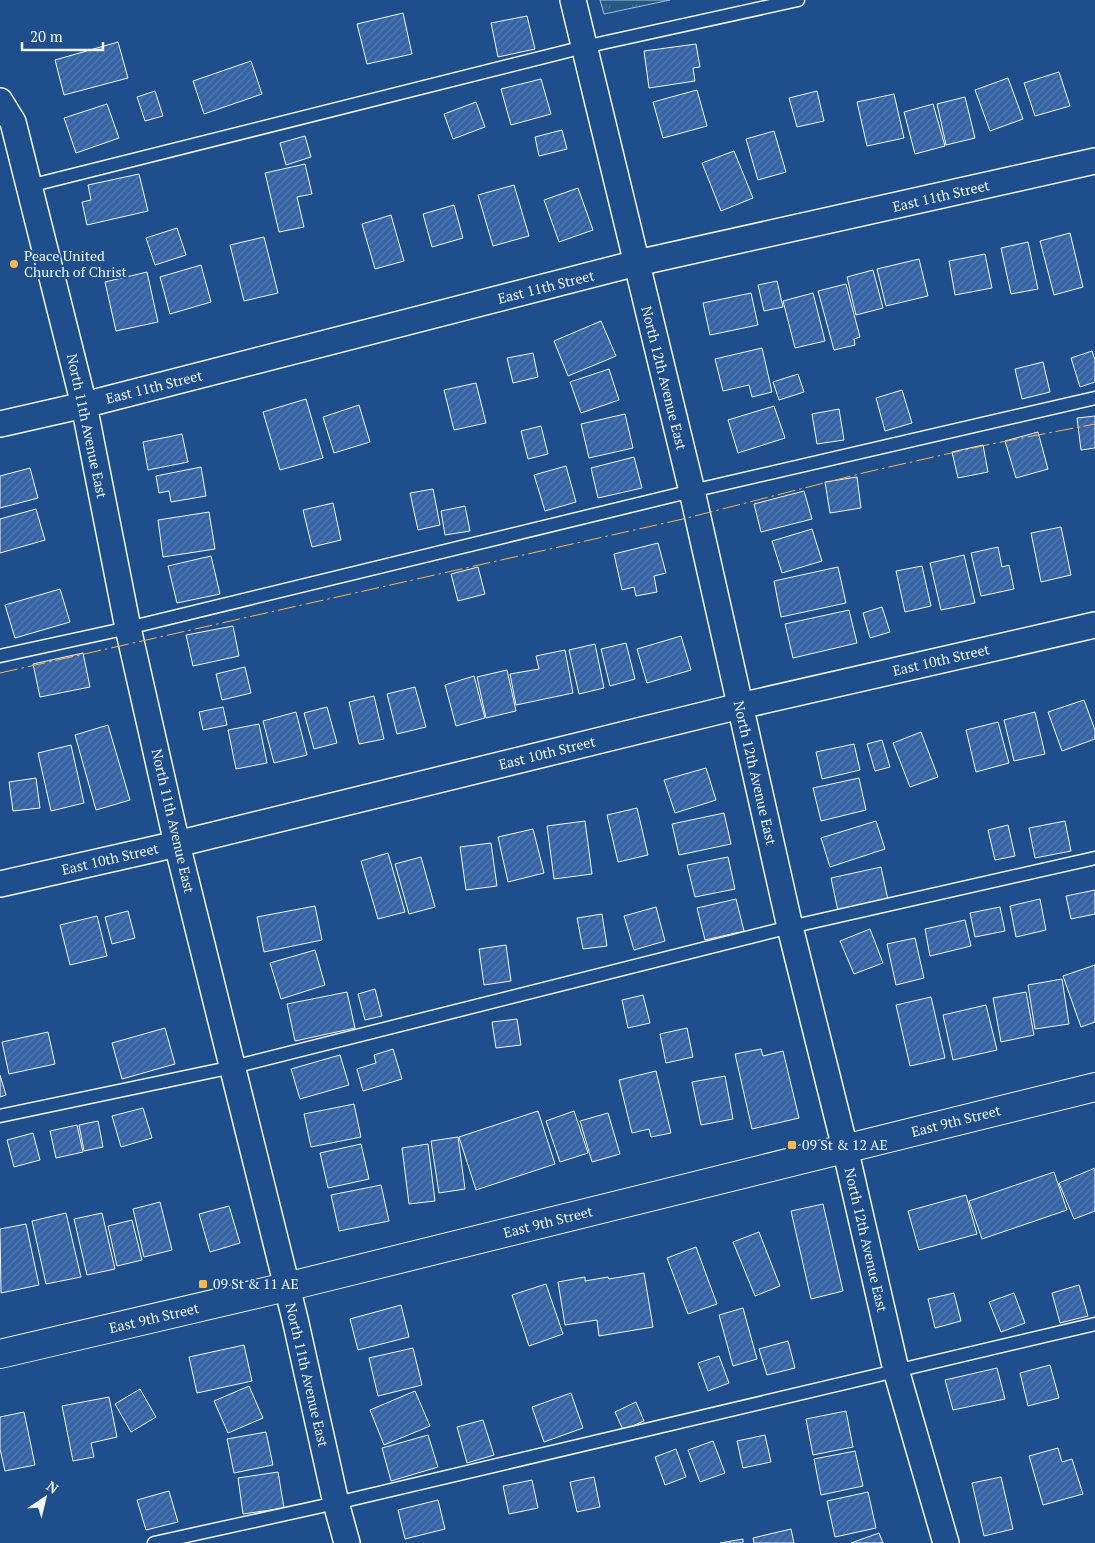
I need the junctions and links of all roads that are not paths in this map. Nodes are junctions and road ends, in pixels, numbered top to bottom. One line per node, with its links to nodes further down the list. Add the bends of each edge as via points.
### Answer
1 (573, 0): 3 (street, North 12th Avenue East)
2 (798, 0): 3 (lane)
3 (584, 47): 6 (lane); 7 (street, North 12th Avenue East)
4 (0, 101): 6 (street, North 11th Avenue East, via 13,122)
5 (1095, 161): 7 (street, East 11th Street)
6 (29, 186): 9 (street, North 11th Avenue East)
7 (637, 263): 9 (street, East 11th Street); 11 (street, North 12th Avenue East)
8 (1095, 398): 11 (lane)
9 (84, 405): 10 (street, East 11th Street); 13 (street, North 11th Avenue East)
10 (0, 424)
11 (692, 491): 13 (lane); 15 (street, North 12th Avenue East)
12 (1095, 625): 15 (street, East 10th Street)
13 (128, 628): 14 (lane); 16 (street, North 11th Avenue East)
14 (0, 656)
15 (740, 706): 16 (street, East 10th Street); 19 (street, North 12th Avenue East)
16 (177, 844): 18 (street, East 10th Street); 20 (street, North 11th Avenue East)
17 (1095, 858): 19 (lane)
18 (0, 884)
19 (790, 927): 20 (lane); 23 (street, North 12th Avenue East)
20 (233, 1067): 22 (lane); 24 (street, North 11th Avenue East)
21 (1095, 1087): 23 (street, East 9th Street)
22 (0, 1116)
23 (845, 1148): 24 (street, East 9th Street); 27 (street, North 12th Avenue East)
24 (286, 1287): 26 (street, East 9th Street); 28 (street, North 11th Avenue East)
25 (1095, 1324): 27 (lane)
26 (0, 1354)
27 (896, 1370): 28 (lane); 31 (street, North 12th Avenue East)
28 (336, 1503): 29 (lane); 30 (street, North 11th Avenue East)
29 (154, 1543)
30 (348, 1543)
31 (946, 1543)

